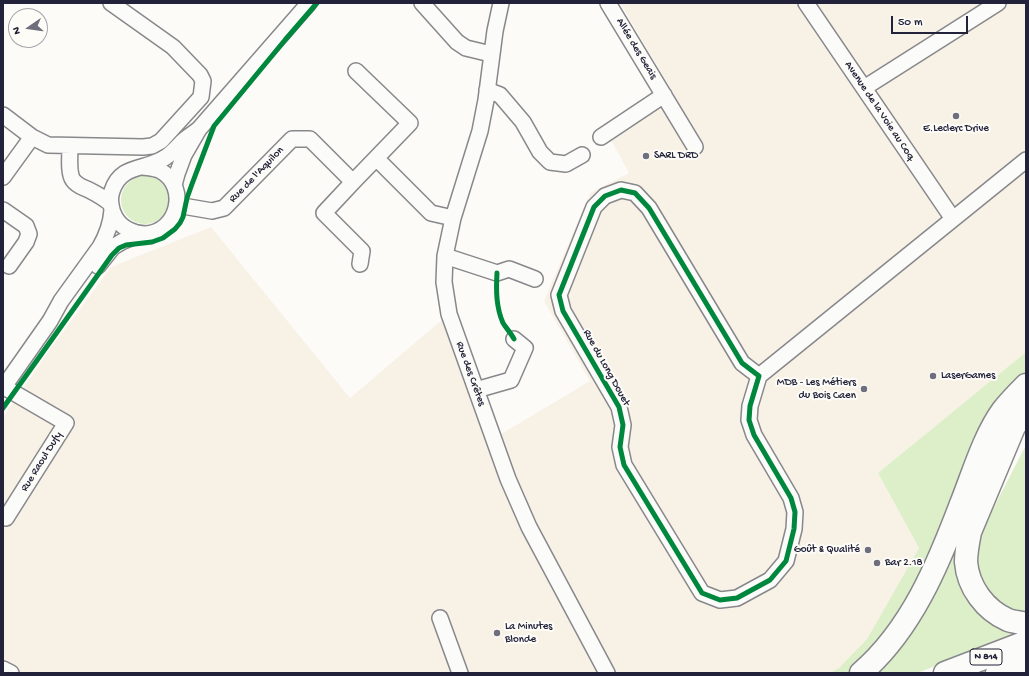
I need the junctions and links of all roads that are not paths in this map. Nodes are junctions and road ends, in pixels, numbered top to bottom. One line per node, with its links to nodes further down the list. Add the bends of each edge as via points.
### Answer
1 (111, 3): 17 (street, via 173,47 200,75 203,81 201,97 161,142 152,146)
2 (309, 3): 14 (street)
3 (422, 3): 8 (street, via 457,42 466,48)
4 (501, 3): 8 (street, Rue des Crêtes)
5 (608, 3): 12 (street, Allée des Geais)
6 (806, 3): 10 (street, Avenue de la Voie au Coq)
7 (998, 3): 10 (street)
8 (491, 54): 11 (street, Rue des Crêtes)
9 (356, 71): 20 (street, via 410,124)
10 (864, 88): 32 (street, Avenue de la Voie au Coq)
11 (487, 90): 19 (street, via 500,95 523,122 540,152 550,162 566,164); 31 (street, Rue des Crêtes, via 480,131)
12 (664, 96): 16 (street); 18 (street, Allée des Geais)
13 (3, 115): 15 (street)
14 (199, 129): 22 (street, via 167,156); 25 (street, via 184,155)
15 (32, 137): 17 (street, via 48,145); 23 (street)
16 (601, 137)
17 (70, 146): 27 (street, via 72,180)
18 (696, 147)
19 (582, 155)
20 (376, 158): 24 (street); 31 (street, via 431,213)
21 (1026, 160): 32 (street)
22 (143, 167): 25 (street, via 161,172); 26 (street, via 129,170)
23 (3, 177)
24 (353, 182): 28 (street, Rue de l'Aquilon, via 310,139 292,139 224,208 212,211); 35 (street, via 324,213 362,252)
25 (174, 185): 28 (street)
26 (114, 186): 27 (street); 29 (street)
27 (88, 190): 29 (street, via 104,199)
28 (177, 205): 33 (street, via 173,217 165,227 150,234)
29 (111, 207): 33 (street, via 120,224); 38 (street, via 106,238 61,301)
30 (3, 210): 36 (street, via 26,226 29,234)
31 (453, 218): 34 (street, Rue des Crêtes)
32 (953, 219): 40 (street)
33 (141, 234): 38 (street, via 113,247 68,304)
34 (445, 256): 37 (street, via 497,273 509,269); 43 (street, Rue des Crêtes, via 444,282 449,314)
35 (360, 264)
36 (8, 266)
37 (535, 279)
38 (50, 321): 42 (street)
39 (514, 338): 43 (street, via 525,348 512,380)
40 (759, 376): 40 (street, Rue du Long Douet, via 742,363 649,208 635,193 621,190 605,196 594,207 559,295 563,311 619,407 623,425 620,447 624,466 702,593 720,600 737,598 770,580 786,560 794,529 795,512 791,498 754,436 749,420 750,406)
41 (1026, 385): 56 (highway, via 992,427 939,560 922,594 898,632)
42 (4, 388): 47 (street, Rue Raoul Dufy, via 66,423 6,518)
43 (476, 390): 55 (street, Rue des Crêtes, via 508,479 529,527)
44 (1026, 410): 46 (highway, via 1014,427)
45 (1026, 426): 46 (highway)
46 (997, 465): 49 (highway, via 970,532 966,563 968,574 977,595 985,604 1009,620)
47 (3, 516)
48 (440, 618): 54 (street)
49 (1026, 624)
50 (1026, 642): 57 (highway, N 814)
51 (1026, 662): 58 (highway, N 814)
52 (3, 669): 53 (street)
53 (11, 673)
54 (460, 673)
55 (607, 673)
56 (861, 673)
57 (945, 673)
58 (997, 673)

